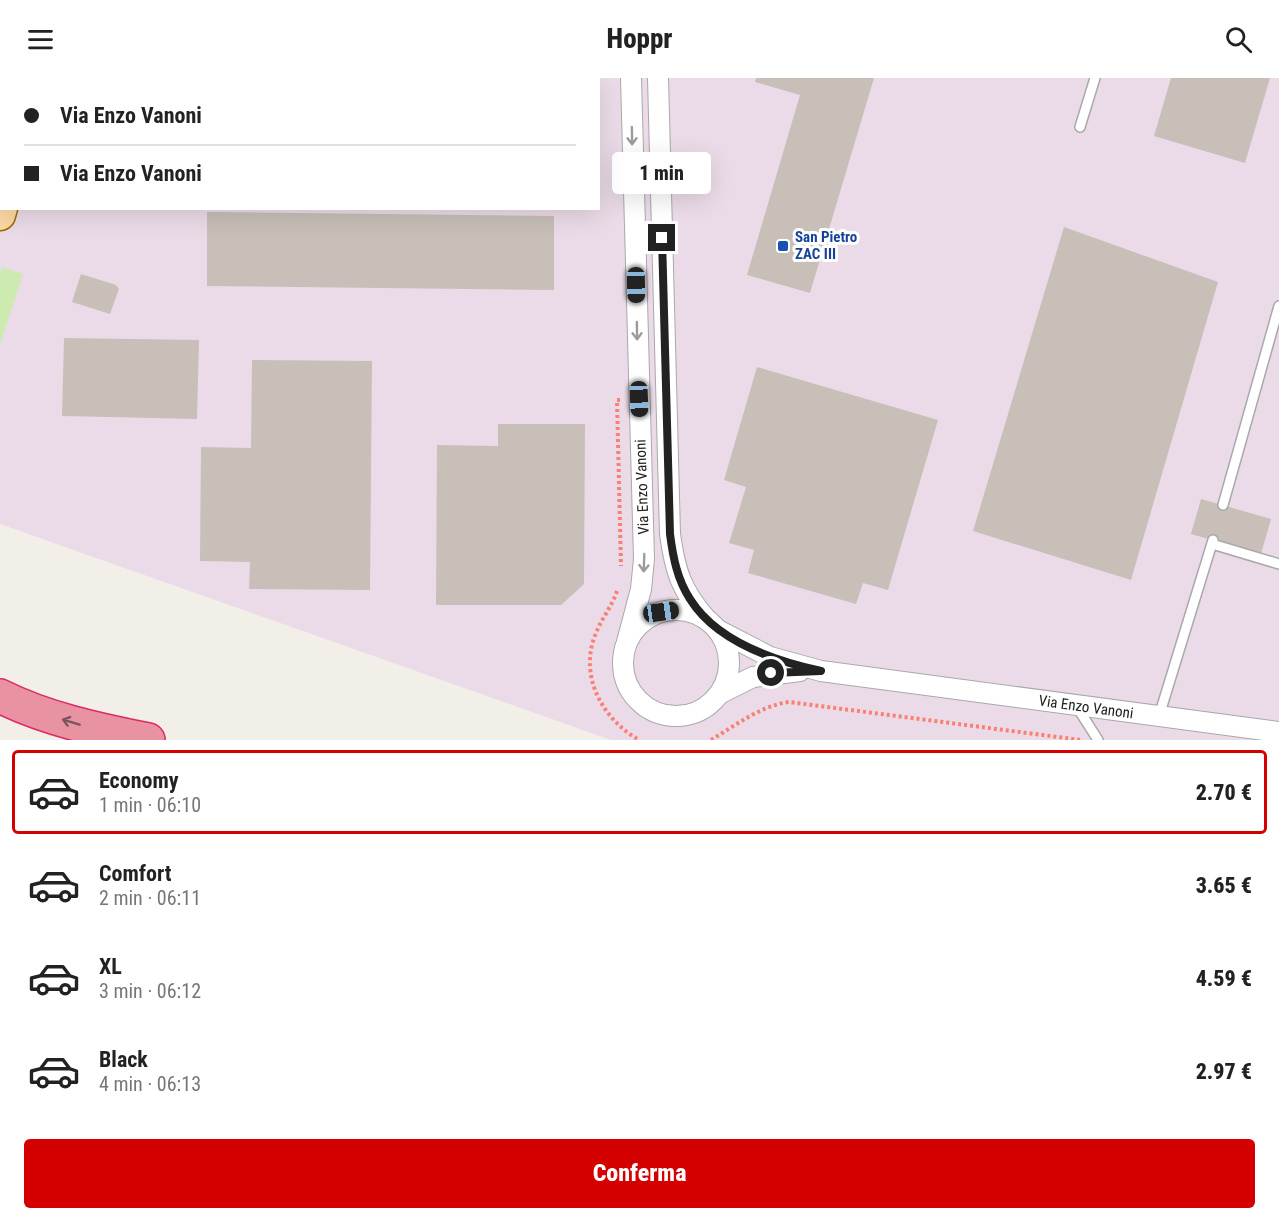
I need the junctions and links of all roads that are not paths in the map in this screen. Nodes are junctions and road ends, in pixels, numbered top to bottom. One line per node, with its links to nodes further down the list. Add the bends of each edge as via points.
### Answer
1 (631, 78): 9 (street, Via Enzo Vanoni, one-way to 9, via 644,559 641,589)
2 (657, 78): 8 (street, Via Enzo Vanoni, via 670,534 680,581 691,601)
3 (1095, 78): 4 (lane)
4 (1080, 127)
5 (1279, 306): 6 (lane)
6 (1223, 505)
7 (1279, 564): 14 (lane, via 1212,542)
8 (712, 624): 9 (street, Via Enzo Vanoni, via 692,612 661,612 635,629); 10 (street, Via Enzo Vanoni, via 771,657); 11 (street, Via Enzo Vanoni, via 726,643 730,658)
9 (627, 642): 11 (street, Via Enzo Vanoni, via 624,676 631,692 658,714 693,714 709,706)
10 (821, 671): 11 (street, Via Enzo Vanoni, via 753,677); 13 (street, Via Enzo Vanoni)
11 (721, 693)
12 (0, 696): 16 (highway, one-way to 12, via 94,729 21,707)
13 (1076, 705): 14 (street, Via Enzo Vanoni); 17 (lane)
14 (1159, 716): 15 (street, Via Enzo Vanoni)
15 (1279, 732)
16 (148, 740)
17 (1098, 740)

